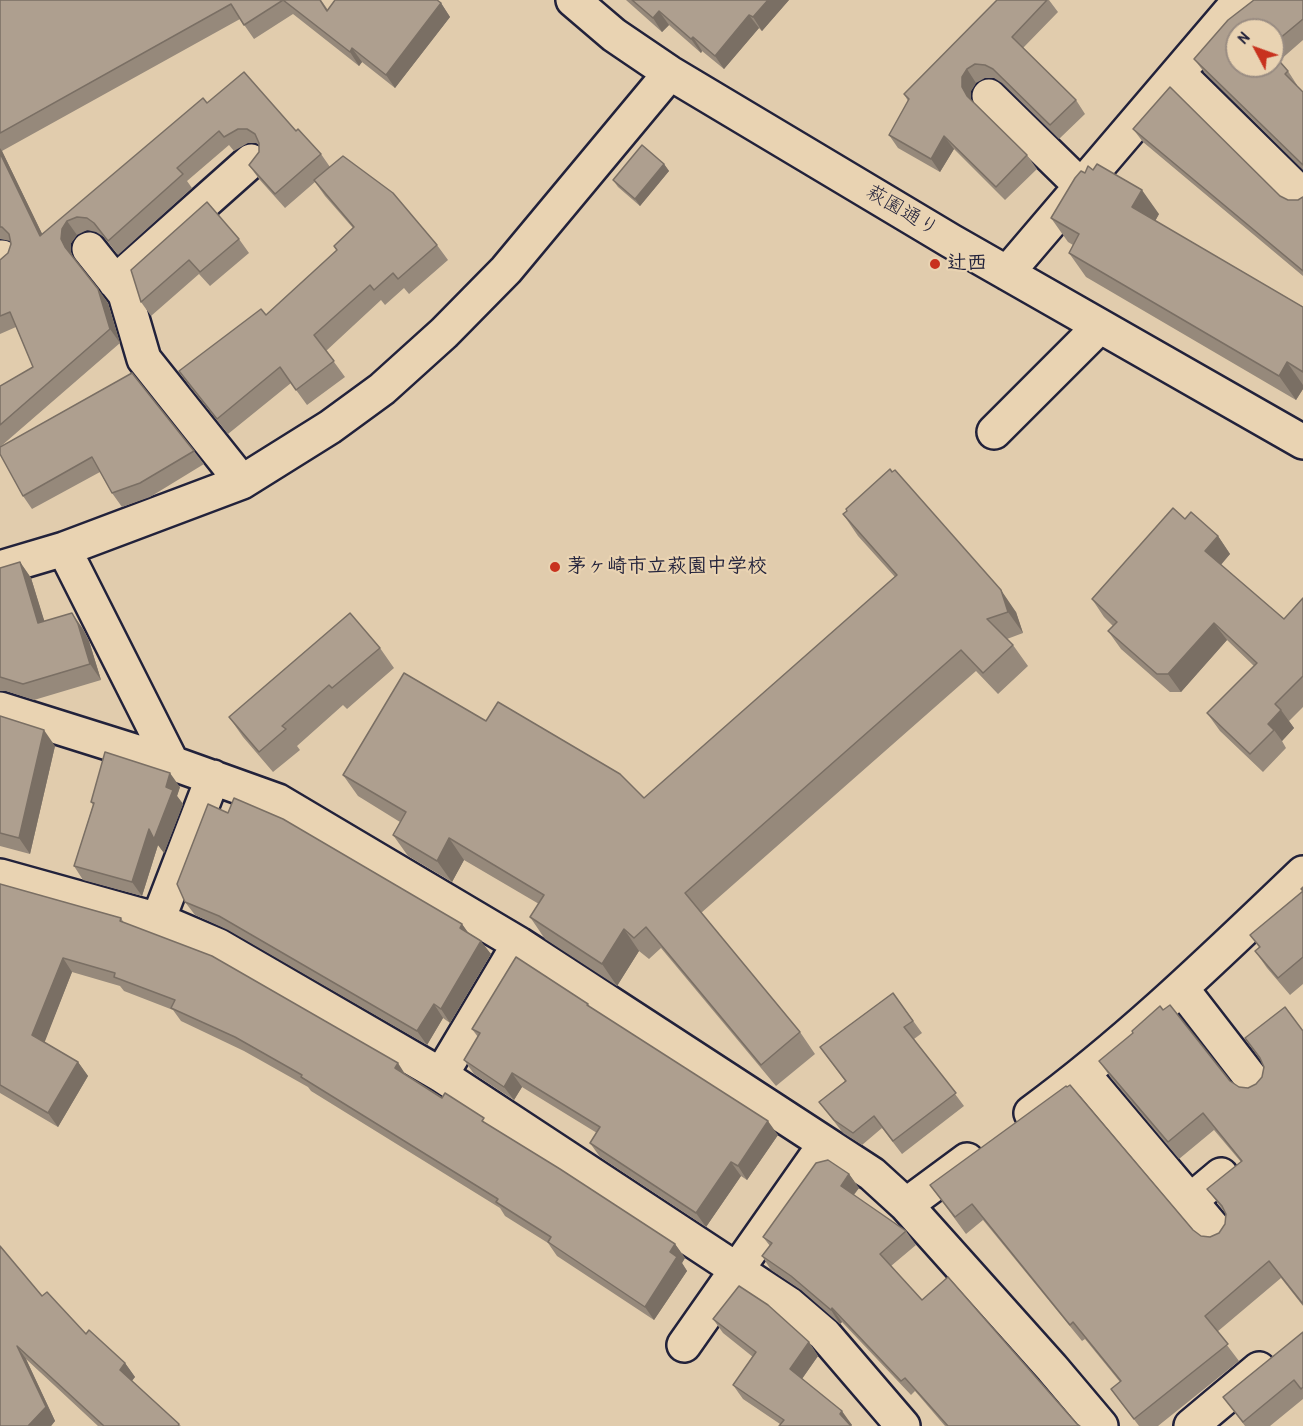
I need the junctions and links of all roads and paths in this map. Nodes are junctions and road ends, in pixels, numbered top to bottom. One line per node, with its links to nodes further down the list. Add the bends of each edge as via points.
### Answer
1 (573, 0): 3 (street, 萩園通り, via 614,35)
2 (1240, 0): 4 (street)
3 (670, 73): 10 (street, 萩園通り); 15 (street, via 506,270 444,333 382,389)
4 (1178, 73): 7 (street); 8 (street)
5 (989, 96): 7 (street)
6 (251, 161): 11 (street)
7 (1081, 186): 10 (street)
8 (1303, 196)
9 (89, 249): 11 (street)
10 (1007, 273): 12 (street, 萩園通り)
11 (115, 282): 15 (street, via 125,294 144,359)
12 (1099, 327): 13 (street); 14 (street, 萩園通り)
13 (994, 432)
14 (1303, 442)
15 (242, 482): 16 (street)
16 (64, 549): 17 (street); 19 (street)
17 (0, 568)
18 (0, 709): 19 (street)
19 (172, 763): 20 (street)
20 (213, 777): 23 (street); 24 (street, via 278,801)
21 (1303, 873): 25 (street)
22 (0, 876): 23 (street)
23 (158, 920): 26 (street, via 219,946)
24 (519, 944): 26 (street); 29 (street)
25 (1182, 989): 27 (street); 28 (street)
26 (441, 1075): 34 (street)
27 (1084, 1075): 31 (street); 32 (street)
28 (1257, 1086)
29 (825, 1144): 32 (street, via 872,1174); 34 (street)
30 (1221, 1175): 31 (street)
31 (1190, 1201): 33 (street)
32 (906, 1205): 38 (street)
33 (1219, 1235)
34 (736, 1270): 35 (street); 37 (street, via 789,1304 824,1334)
35 (684, 1345)
36 (1279, 1352): 39 (street)
37 (903, 1426)
38 (1101, 1426)
39 (1191, 1426)

